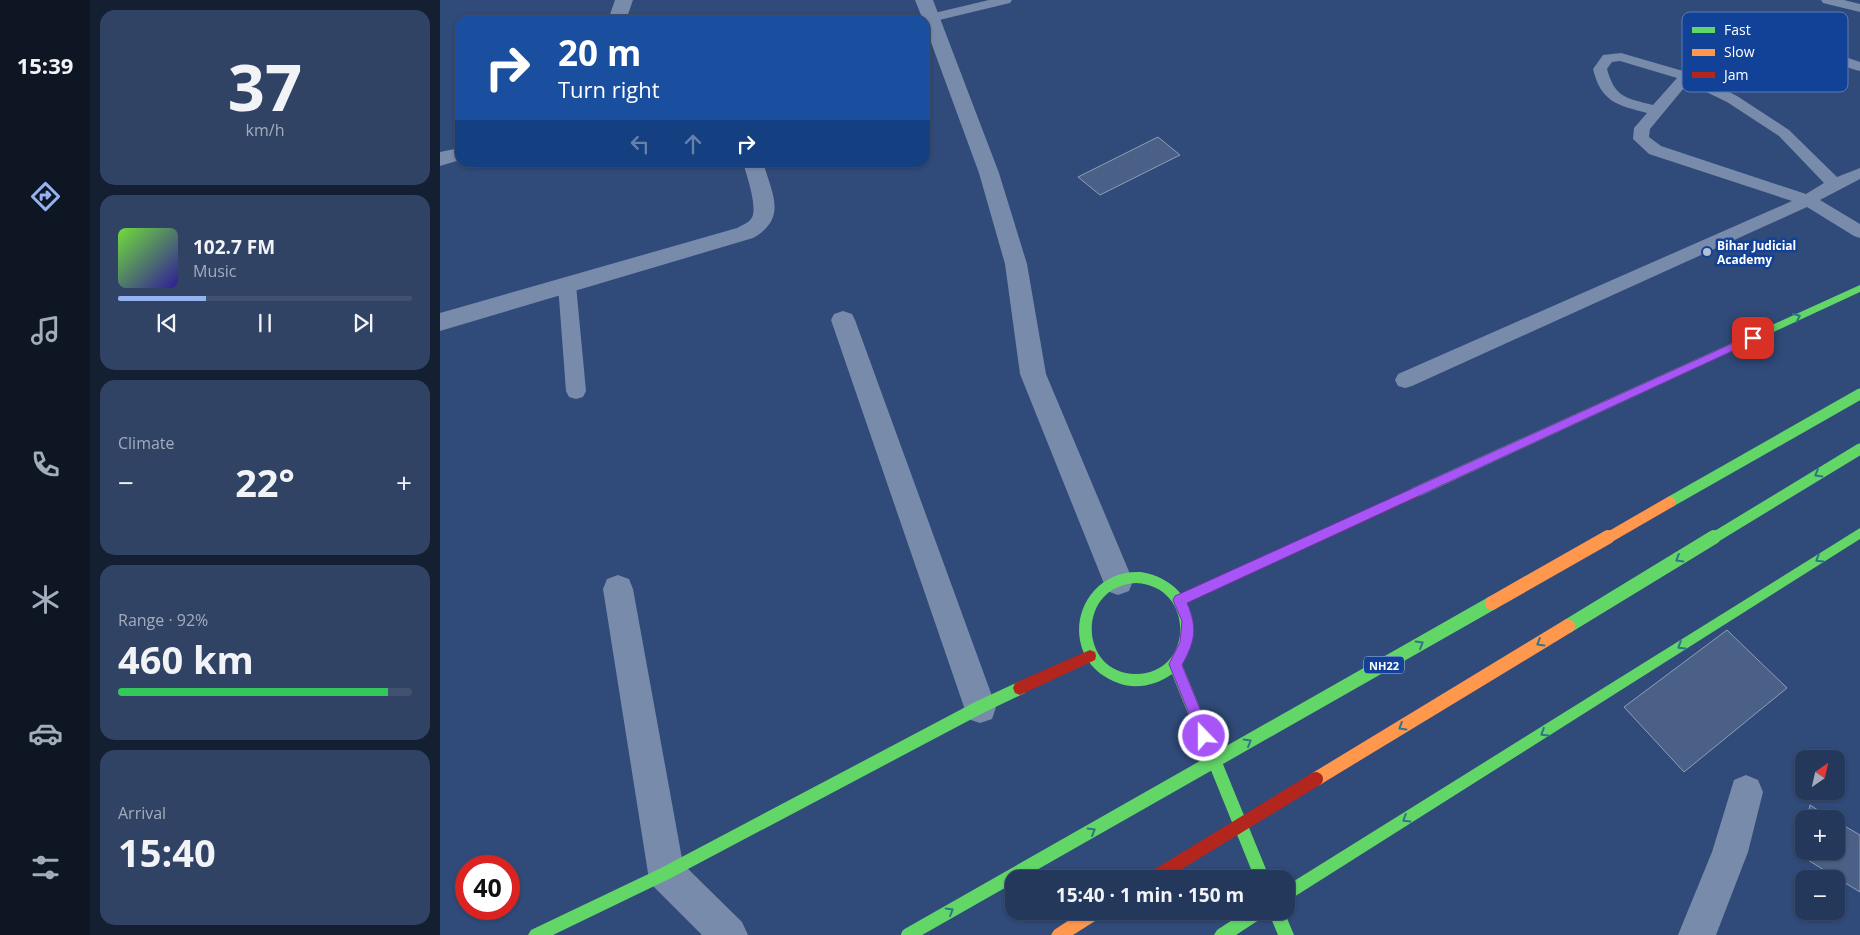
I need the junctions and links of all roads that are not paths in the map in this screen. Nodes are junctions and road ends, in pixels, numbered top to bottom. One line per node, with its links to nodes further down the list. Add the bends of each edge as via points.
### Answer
1 (624, 0): 5 (street)
2 (1005, 0): 6 (lane)
3 (1828, 0): 4 (lane)
4 (1860, 8)
5 (619, 15)
6 (930, 24): 29 (street, via 989,173 1016,264 1033,374)
7 (1848, 63): 8 (lane)
8 (1860, 67)
9 (1682, 75): 12 (lane, via 1621,57 1608,58 1600,69 1609,93)
10 (1682, 83): 12 (lane)
11 (1718, 92): 17 (lane, via 1784,133)
12 (1657, 111): 18 (lane, via 1642,128 1641,139 1655,150)
13 (455, 155): 14 (street)
14 (440, 159)
15 (754, 167): 20 (street, via 765,209 756,227 745,233)
16 (1860, 173): 17 (lane)
17 (1835, 184): 18 (lane)
18 (1808, 200): 19 (lane); 24 (lane)
19 (1860, 232)
20 (567, 285): 23 (street); 25 (lane)
21 (1860, 288): 31 (main road, one-way to 21)
22 (843, 320): 34 (street)
23 (440, 322)
24 (1405, 380)
25 (576, 391)
26 (1860, 394): 45 (main road, NH22, one-way to 26, bridge)
27 (1860, 449): 36 (main road, one-way to 36, bridge)
28 (1860, 533): 39 (main road, one-way to 39)
29 (1118, 581): 31 (main road, via 1140,579 1162,585); 32 (main road, via 1098,593 1086,612 1083,635)
30 (618, 589): 38 (street)
31 (1180, 600): 33 (main road, via 1188,621 1187,644)
32 (1090, 656): 33 (main road, via 1107,673 1131,680 1155,677); 34 (main road)
33 (1175, 664): 37 (main road)
34 (980, 707): 38 (main road)
35 (1746, 792): 49 (street, via 1730,852)
36 (1167, 870)
37 (1259, 870)
38 (666, 873): 43 (main road); 44 (street)
39 (1295, 889)
40 (1083, 920): 46 (main road)
41 (1246, 920): 47 (main road)
42 (1280, 920): 48 (main road)
43 (536, 935)
44 (729, 935)
45 (908, 935)
46 (1059, 935)
47 (1222, 935)
48 (1286, 935)
49 (1696, 935)

